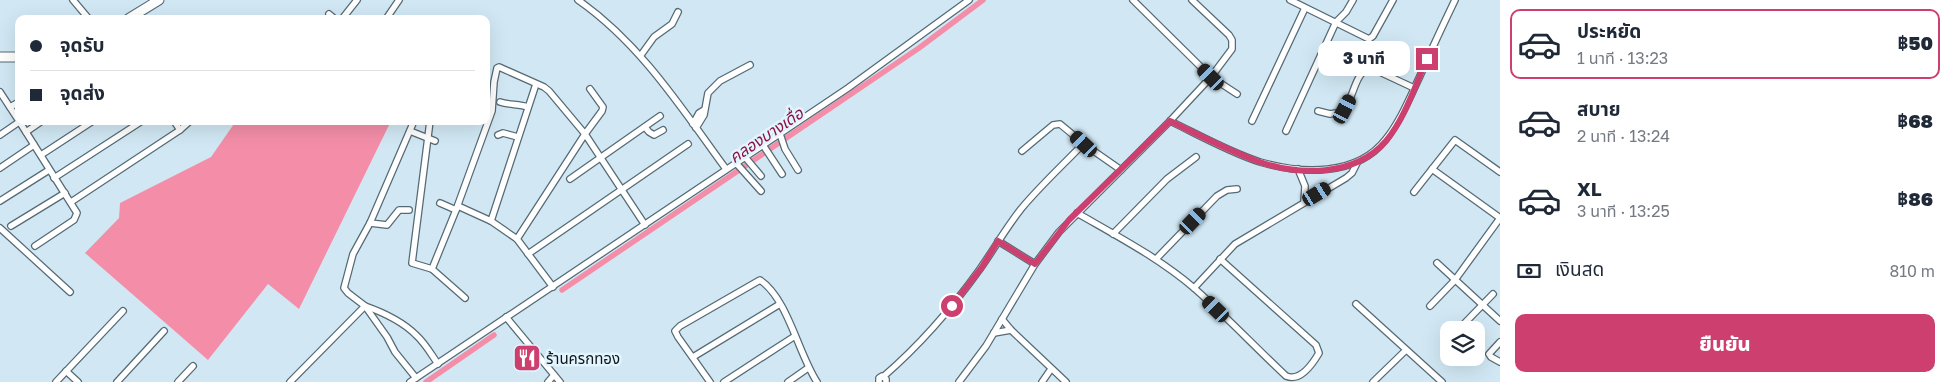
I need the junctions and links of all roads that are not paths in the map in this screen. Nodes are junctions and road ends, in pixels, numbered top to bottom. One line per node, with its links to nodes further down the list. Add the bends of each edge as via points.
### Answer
1 (73, 0): 15 (street)
2 (159, 0): 16 (street)
3 (357, 0): 17 (street)
4 (399, 0): 18 (street)
5 (578, 0): 20 (street, via 614,28)
6 (968, 0): 61 (street)
7 (1133, 0): 24 (street)
8 (1192, 0): 24 (street, via 1232,40 1232,49)
9 (1290, 0): 13 (street)
10 (1353, 0): 19 (street)
11 (1393, 0): 19 (street, via 1370,39)
12 (1455, 0): 26 (street)
13 (1305, 8): 19 (street); 40 (street)
14 (678, 12): 20 (street, via 672,24 654,37)
15 (86, 15)
16 (135, 15)
17 (345, 15)
18 (389, 15)
19 (1336, 22): 56 (street)
20 (641, 55): 52 (street)
21 (15, 57): 22 (street)
22 (0, 58)
23 (750, 64): 52 (street, via 720,81 708,93 704,110 699,113)
24 (1211, 77): 29 (street); 39 (street)
25 (536, 84): 34 (street); 38 (street, via 502,67 497,68); 58 (street, via 549,91)
26 (1414, 88): 35 (street, via 1369,67 1360,75 1342,112); 74 (street, via 1386,140)
27 (590, 89): 58 (street, via 603,107)
28 (0, 92): 30 (street)
29 (1237, 94)
30 (2, 100): 33 (street)
31 (500, 102): 34 (street)
32 (15, 104): 33 (street)
33 (10, 107): 36 (street)
34 (528, 107): 63 (street)
35 (1318, 112)
36 (15, 115)
37 (660, 116): 51 (street)
38 (490, 117)
39 (1170, 121): 78 (street, via 1258,161); 82 (street)
40 (1252, 121)
41 (15, 124): 59 (street)
42 (22, 125): 57 (street)
43 (36, 125): 57 (street)
44 (87, 125): 70 (street)
45 (136, 125): 86 (street)
46 (177, 125): 53 (street)
47 (186, 125): 53 (street)
48 (412, 125): 55 (street)
49 (430, 125): 62 (street)
50 (487, 125): 97 (street)
51 (645, 126): 54 (street, via 654,135); 72 (street)
52 (694, 126): 77 (street)
53 (180, 130): 94 (street)
54 (663, 130)
55 (410, 131): 62 (street); 102 (street)
56 (1286, 131)
57 (26, 132): 67 (street)
58 (585, 134): 72 (street); 107 (street)
59 (0, 135)
60 (498, 135): 63 (street, via 504,133)
61 (781, 137): 68 (street); 81 (street)
62 (428, 138): 64 (street); 115 (street, via 412,263)
63 (518, 138): 101 (street)
64 (435, 141)
65 (688, 144): 89 (street)
66 (1084, 144): 69 (street, via 1064,126 1056,124); 82 (street); 108 (street, via 1021,209)
67 (34, 145): 70 (street); 76 (street)
68 (766, 148): 73 (street); 84 (street)
69 (1022, 151)
70 (41, 155): 80 (street)
71 (1196, 157): 106 (street, via 1167,179)
72 (600, 158): 87 (street); 89 (street)
73 (748, 160): 75 (street); 85 (street)
74 (1357, 163): 78 (street, via 1320,170); 95 (street, via 1346,178)
75 (739, 166): 77 (street); 90 (street)
76 (0, 168)
77 (726, 169): 103 (street)
78 (1298, 169): 95 (street, via 1306,186)
79 (1432, 169): 83 (street, via 1455,140); 91 (street); 100 (street)
80 (49, 170): 86 (street); 93 (street)
81 (798, 170)
82 (1121, 170): 99 (street)
83 (1500, 172)
84 (782, 174)
85 (761, 176)
86 (54, 178): 92 (street)
87 (570, 179)
88 (1237, 189): 111 (street, via 1226,190 1217,196)
89 (621, 190): 103 (street); 110 (street)
90 (761, 191)
91 (1414, 192)
92 (65, 193): 94 (street); 104 (street)
93 (0, 201)
94 (71, 202): 109 (street, via 77,216)
95 (1304, 202): 112 (street, via 1235,244)
96 (440, 203): 97 (street)
97 (457, 208): 101 (street); 115 (street)
98 (409, 210): 102 (street, via 399,210 387,225)
99 (1077, 213): 106 (street); 114 (street)
100 (1500, 218): 116 (street)
101 (491, 221): 107 (street)
102 (370, 223): 125 (street, via 353,254 344,288)
103 (645, 225): 117 (street)
104 (11, 226)
105 (0, 228): 119 (street)
106 (1113, 234): 111 (street)
107 (518, 239): 110 (street)
108 (998, 241): 114 (street); 147 (street, via 943,318)
109 (35, 246)
110 (528, 254): 117 (street)
111 (1156, 259): 118 (street)
112 (1220, 259): 118 (street); 118 (street, via 1316,345 1319,353 1300,376 1286,376)
113 (1437, 263): 116 (street)
114 (1035, 264): 129 (street)
115 (432, 269): 121 (street)
116 (1454, 280): 124 (street); 126 (street)
117 (553, 287): 128 (street)
118 (1194, 288)
119 (70, 292)
120 (1493, 294): 124 (street)
121 (465, 298)
122 (780, 304): 135 (street); 138 (street); 138 (street, via 760,280 680,326 675,331)
123 (1356, 304): 137 (street)
124 (1482, 305): 130 (street); 131 (street)
125 (365, 306): 140 (street, via 409,329); 146 (street); 153 (street)
126 (1430, 306)
127 (123, 311): 144 (street)
128 (506, 317): 140 (street); 145 (street)
129 (1002, 319): 132 (street); 134 (street)
130 (1500, 320)
131 (1467, 321)
132 (1011, 330): 134 (street); 143 (street)
133 (164, 332): 151 (street)
134 (994, 333): 161 (street)
135 (795, 336): 142 (street); 158 (street)
136 (1500, 342): 139 (street, via 1489,354)
137 (1406, 350): 164 (street); 165 (street)
138 (692, 357): 157 (street)
139 (1500, 362)
140 (438, 364): 146 (street)
141 (194, 366): 152 (street)
142 (808, 368): 159 (street); 160 (street)
143 (1051, 369): 162 (street); 163 (street)
144 (66, 371): 149 (street); 150 (street)
145 (554, 376): 155 (street); 156 (street)
146 (416, 378): 154 (street)
147 (885, 379): 148 (street)
148 (877, 381)
149 (56, 382)
150 (78, 382)
151 (117, 382)
152 (178, 382)
153 (290, 382)
154 (410, 382)
155 (548, 382)
156 (560, 382)
157 (710, 382)
158 (724, 382)
159 (788, 382)
160 (817, 382)
161 (959, 382)
162 (1042, 382)
163 (1066, 382)
164 (1373, 382)
165 (1442, 382)

